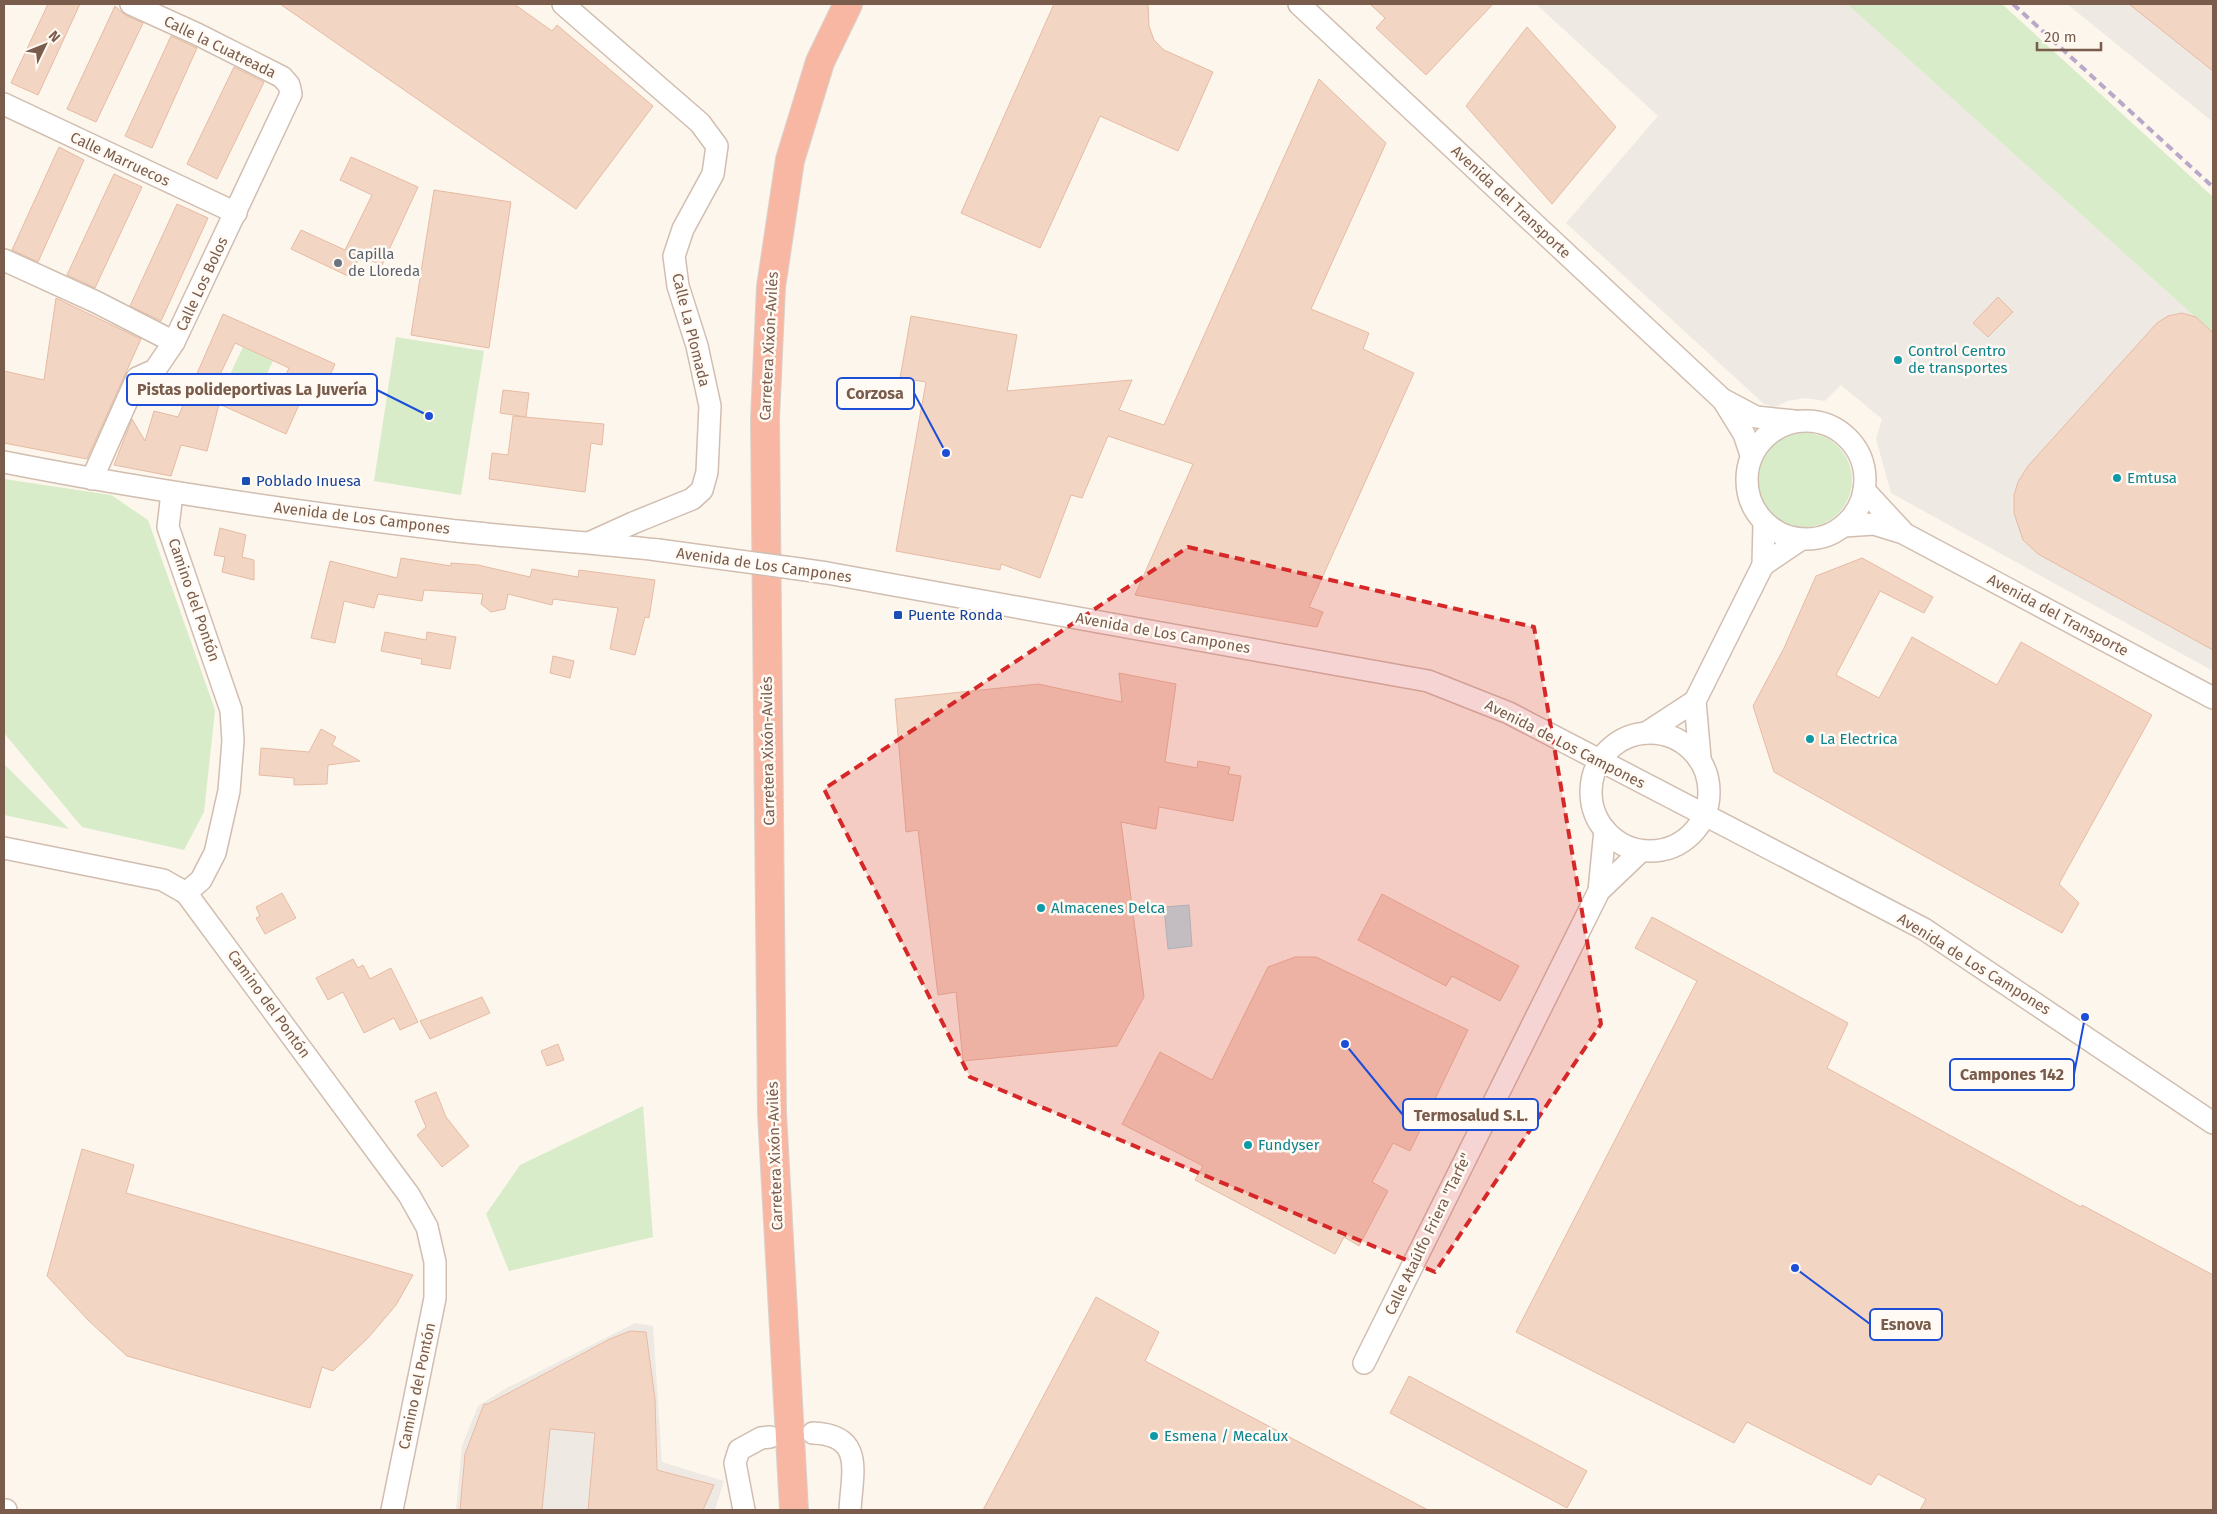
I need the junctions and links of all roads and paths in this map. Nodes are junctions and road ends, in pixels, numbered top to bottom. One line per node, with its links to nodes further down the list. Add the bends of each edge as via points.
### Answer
1 (130, 4): 5 (street, Calle la Cuatreada)
2 (563, 4): 21 (street, Calle La Plomada, via 700,123 717,146 713,174 683,229 674,256 678,286 697,346 710,406 707,472 702,490 692,499)
3 (848, 4): 40 (highway, Carretera Xixón-Avilés, via 820,62 790,160 771,287 765,419 772,1113)
4 (1299, 4): 10 (street, Avenida del Transporte)
5 (282, 77): 7 (street, Calle Los Bolos, via 291,94)
6 (4, 104): 7 (street, Calle Marruecos)
7 (236, 213): 9 (street, Calle Los Bolos)
8 (4, 260): 9 (street)
9 (174, 342): 14 (street, Calle Los Bolos, via 154,370 137,378)
10 (1723, 400): 11 (street, via 1756,417); 12 (street, via 1744,434)
11 (1796, 422): 12 (street, via 1777,428 1762,439); 15 (street, via 1826,424 1851,442 1865,473)
12 (1751, 455): 17 (street, via 1746,472 1747,491 1753,508)
13 (4, 462): 14 (street, Avenida de Los Campones)
14 (92, 479): 16 (street, Avenida de Los Campones)
15 (1864, 490): 18 (street, via 1860,504); 19 (street)
16 (172, 493): 21 (street, Avenida de Los Campones, via 449,530); 33 (street, Camino del Pontón, via 168,527 231,710 233,741 229,791 215,853 201,880)
17 (1764, 523): 20 (street, via 1780,534); 22 (street)
18 (1844, 526): 19 (street, via 1874,524); 20 (street, via 1815,539)
19 (1904, 532): 23 (street, Avenida del Transporte)
20 (1800, 540): 22 (street)
21 (592, 542): 27 (street, Avenida de Los Campones, bridge, via 836,574 1428,681 1509,714)
22 (1763, 565): 24 (street)
23 (2213, 698)
24 (1696, 701): 25 (street); 26 (street)
25 (1646, 732): 26 (street, via 1668,735 1685,744); 27 (street, via 1612,746)
26 (1700, 758): 28 (street, via 1708,776 1710,796)
27 (1599, 761): 28 (street, Avenida de Los Campones); 29 (street, via 1592,778 1591,796 1595,815)
28 (1705, 816): 31 (street, via 1694,832 1679,844 1660,850); 34 (street, Avenida de Los Campones, via 1924,929)
29 (1605, 830): 31 (street, via 1615,840); 32 (street, Calle Ataúlfo Friera "Tarfe")
30 (4, 848): 33 (street, via 162,880)
31 (1641, 850): 32 (street, Calle Ataúlfo Friera "Tarfe")
32 (1599, 891): 35 (street, Calle Ataúlfo Friera "Tarfe")
33 (186, 894): 38 (street, Camino del Pontón, via 388,1165 426,1227 434,1262 435,1298)
34 (2213, 1123)
35 (1364, 1363)
36 (813, 1433): 41 (street, via 831,1434 843,1440 853,1456)
37 (770, 1437): 39 (street, via 761,1438 739,1450 736,1463)
38 (392, 1510)
39 (744, 1510)
40 (794, 1510)
41 (850, 1510)

